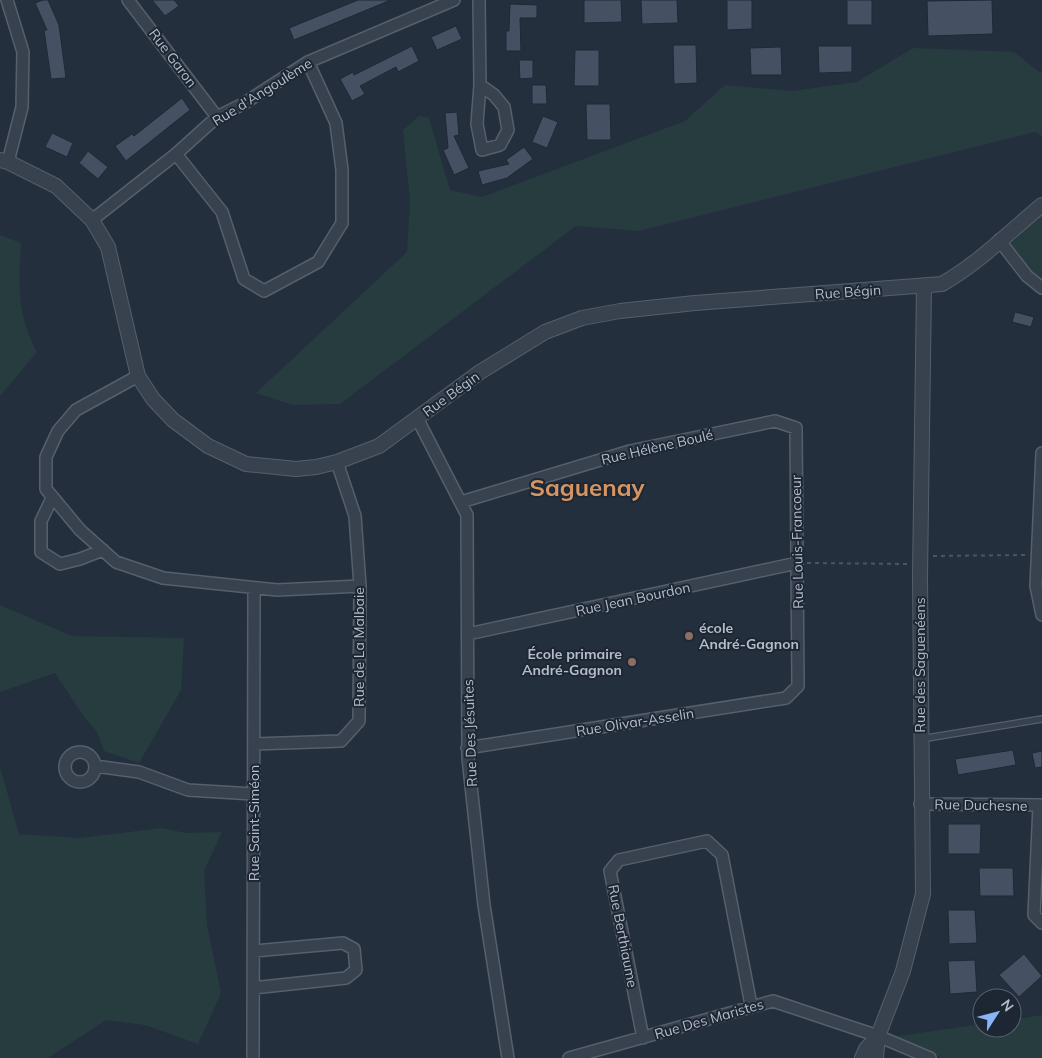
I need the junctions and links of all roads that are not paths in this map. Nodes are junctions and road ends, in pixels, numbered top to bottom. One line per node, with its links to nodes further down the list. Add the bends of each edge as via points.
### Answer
1 (7, 0): 9 (street, via 24,52 22,107)
2 (128, 0): 7 (street, Rue Garon)
3 (454, 0): 5 (street, Rue d'Angoulème)
4 (479, 0): 6 (street)
5 (308, 62): 7 (street, Rue d'Angoulème); 8 (street, via 336,123 342,170 342,223 318,262 264,291 244,279 222,212)
6 (480, 85): 6 (street, via 477,124 482,150 500,145 508,130 504,108)
7 (218, 117): 8 (street, Rue d'Angoulème)
8 (176, 154): 11 (street, Rue d'Angoulème)
9 (4, 161): 11 (street, Rue Bégin, via 56,186)
10 (1042, 206): 12 (street, Rue Bégin)
11 (92, 220): 17 (street, Rue Bégin, via 108,247)
12 (999, 240): 13 (street, Rue Bégin, via 969,268); 15 (street, via 1027,276)
13 (942, 284): 14 (street, Rue Bégin); 16 (street)
14 (924, 286): 16 (street, Rue des Saguenéens); 18 (street, Rue Bégin, via 695,303 582,318 545,332 480,372)
15 (1042, 288)
16 (924, 321): 32 (street, Rue des Saguenéens)
17 (138, 376): 21 (street, Rue Bégin, via 153,399 173,420 208,446 246,464 296,468); 22 (street, via 76,410 58,431 46,457 46,489)
18 (417, 418): 21 (street, Rue Bégin, via 379,446); 23 (street, Rue Des Jésuites)
19 (796, 428): 23 (street, Rue Hélène Boulé, via 775,421 630,451); 25 (street, Rue Louis-Francoeur)
20 (1042, 453): 28 (street, via 1036,586)
21 (337, 462): 26 (street, Rue de La Malbaie, via 355,516)
22 (52, 498): 24 (street); 24 (street, via 41,521 41,552 60,564)
23 (461, 502): 29 (street, Rue Des Jésuites, via 467,515)
24 (103, 550): 27 (street, via 116,562 163,578)
25 (797, 563): 29 (street, Rue Jean Bourdon); 30 (street, Rue Louis-Francoeur)
26 (360, 586): 27 (street); 33 (street, Rue de La Malbaie, via 359,721 341,741)
27 (254, 588): 33 (street, Rue Saint-Siméon)
28 (1042, 615)
29 (468, 634): 34 (street, Rue Des Jésuites)
30 (798, 686): 34 (street, Rue Olivar-Asselin, via 786,698)
31 (1042, 719): 32 (lane)
32 (920, 739): 37 (street, Rue des Saguenéens)
33 (254, 744): 36 (street, Rue Saint-Siméon)
34 (468, 748): 46 (street, Rue Des Jésuites, via 484,905)
35 (95, 766): 36 (street, via 139,772 188,790)
36 (253, 794): 40 (street, Rue Saint-Siméon)
37 (920, 804): 38 (street, Rue Duchesne); 43 (street, Rue des Saguenéens, via 923,894 903,971)
38 (1041, 806): 39 (street, via 1034,915)
39 (1042, 923)
40 (254, 952): 41 (street, Rue Saint-Siméon); 41 (street, via 342,943 354,949 356,970 346,978)
41 (253, 988): 45 (street, Rue Saint-Siméon)
42 (751, 1005): 43 (street, Rue Des Maristes, via 773,1001); 44 (street, Rue Des Maristes); 44 (street, Rue Berthiaume, via 722,855 708,842 619,860 610,871)
43 (878, 1036): 48 (street, Rue des Saguenéens); 49 (street, Rue des Saguenéens); 50 (street, Rue Des Maristes)
44 (643, 1038): 47 (street, Rue Des Maristes)
45 (253, 1058)
46 (508, 1058)
47 (569, 1058)
48 (862, 1058)
49 (876, 1058)
50 (930, 1058)

